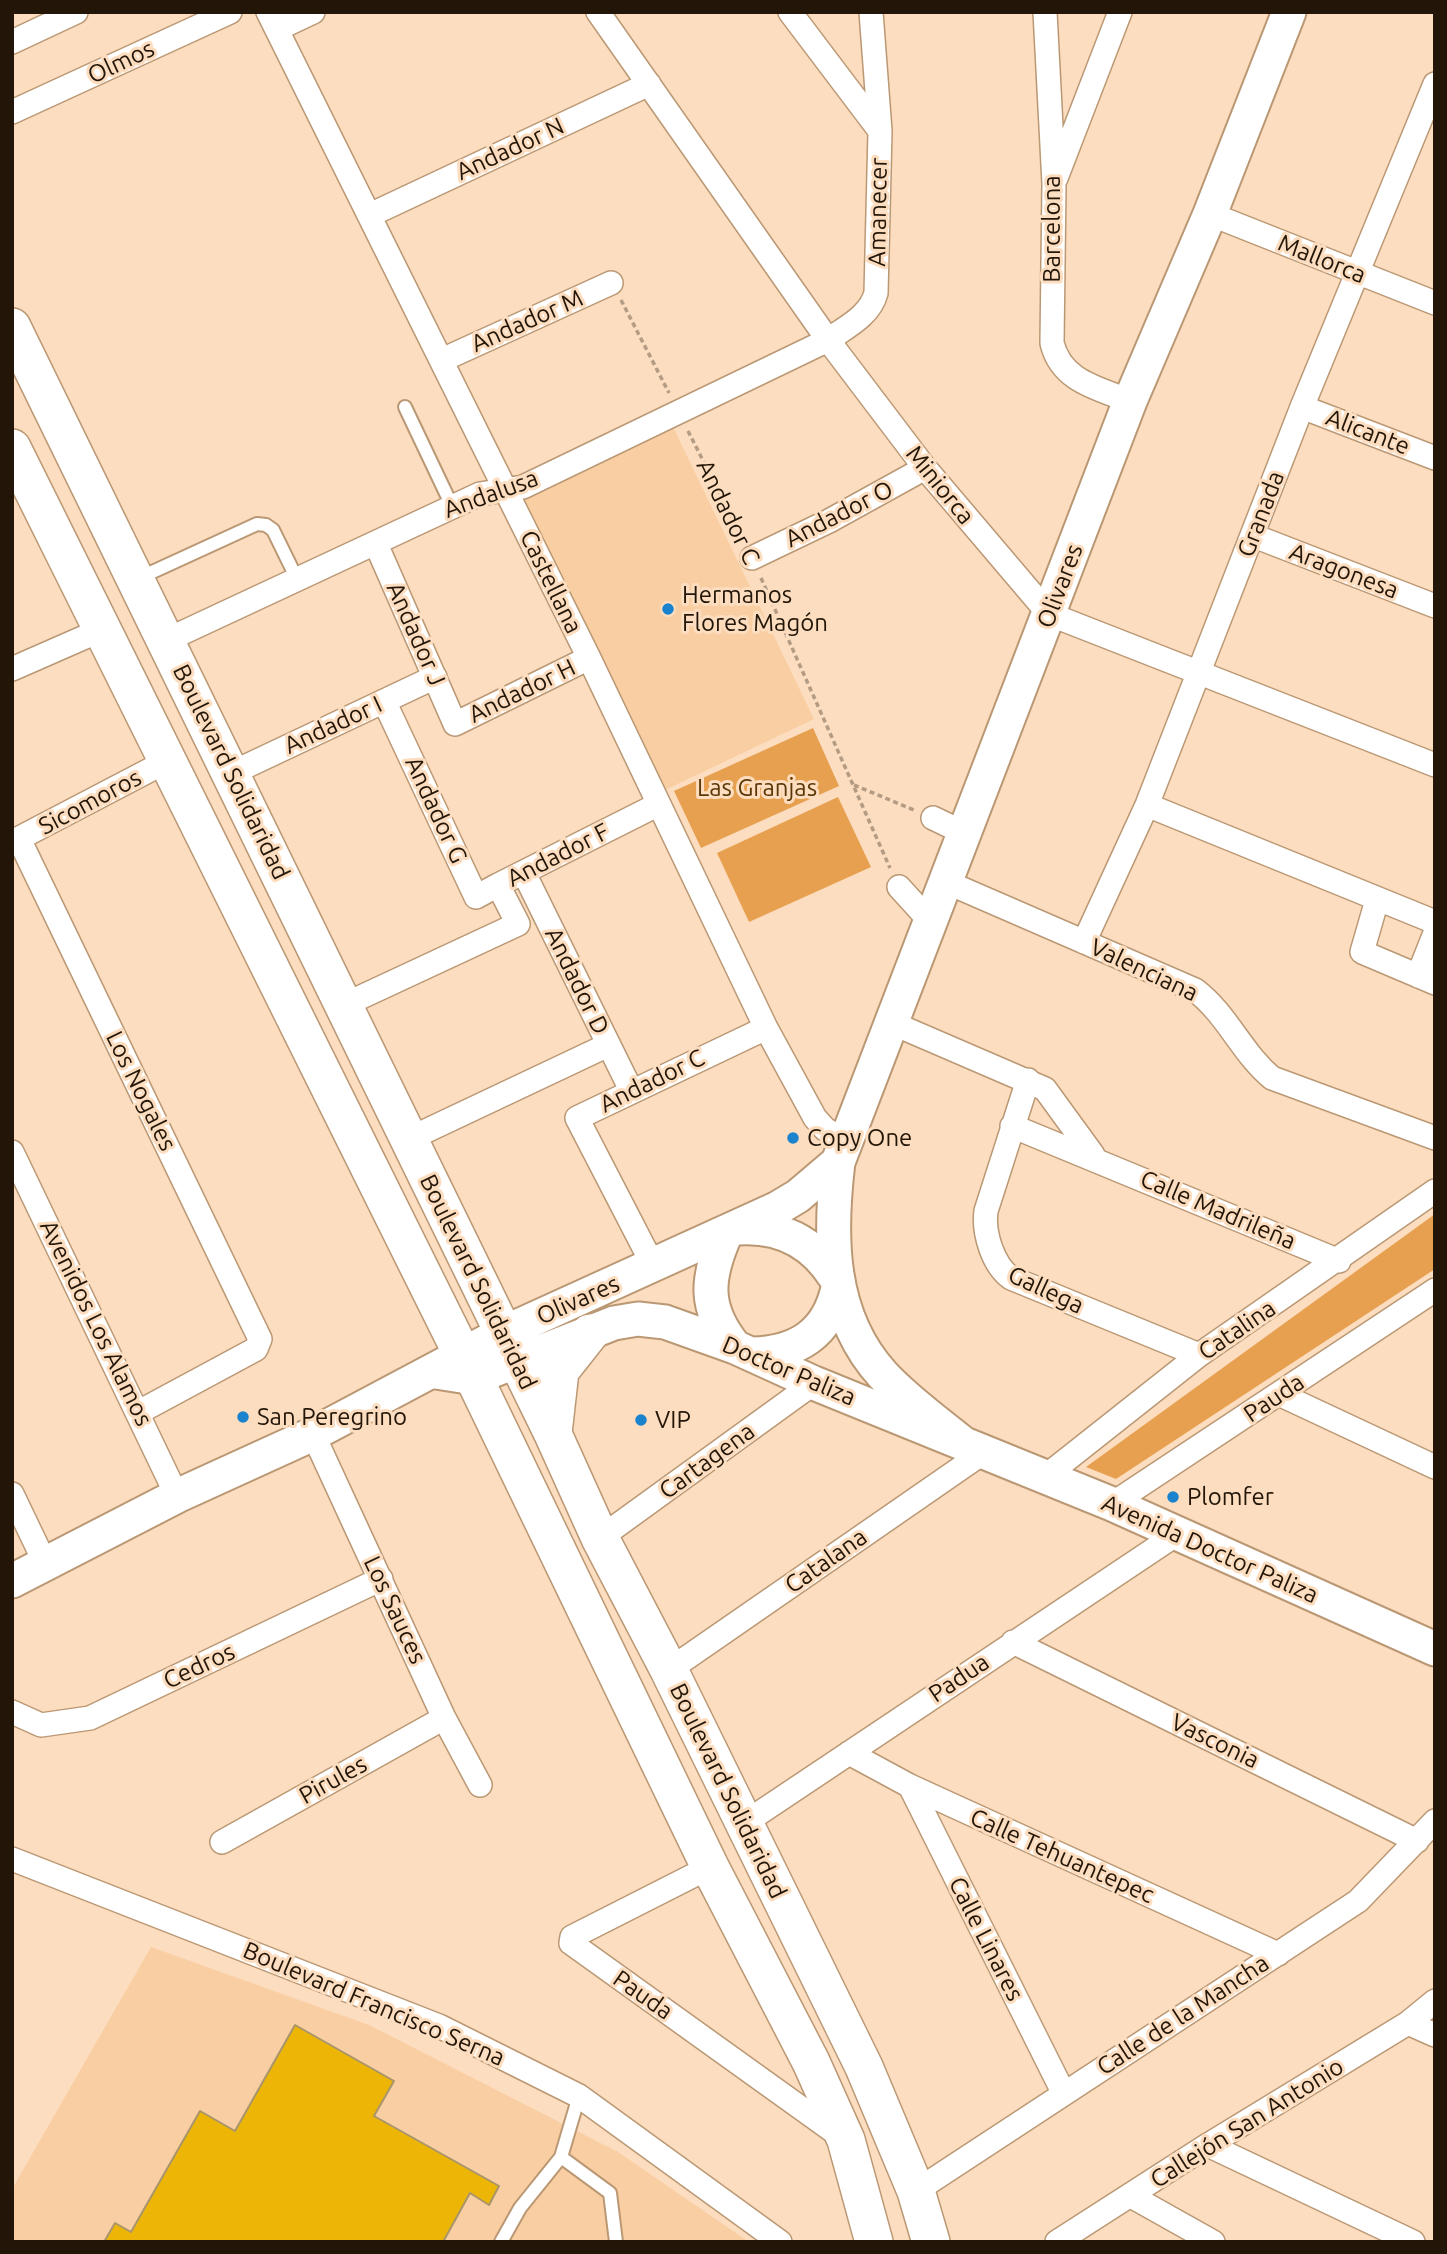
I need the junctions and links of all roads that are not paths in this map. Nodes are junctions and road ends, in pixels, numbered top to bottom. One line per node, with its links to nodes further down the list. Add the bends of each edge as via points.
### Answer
1 (76, 12): 11 (street)
2 (230, 12): 14 (street, Olmos)
3 (313, 12): 10 (street)
4 (598, 12): 12 (street, Miniorca)
5 (790, 12): 15 (street, Amanecer)
6 (871, 12): 15 (street, Amanecer)
7 (1045, 12): 17 (street, Barcelona)
8 (1120, 12): 17 (street)
9 (1289, 12): 19 (main road, Olivares)
10 (272, 21): 18 (street, Castellana)
11 (12, 42)
12 (649, 84): 18 (street, Andador N); 25 (street, Miniorca)
13 (1435, 84): 16 (street, Granada)
14 (12, 112)
15 (880, 131): 22 (street, Amanecer)
16 (1425, 135): 20 (street, Granada)
17 (1054, 184): 27 (street, Barcelona, via 1052,343 1056,359 1079,381)
18 (370, 215): 26 (street, Castellana)
19 (1210, 215): 20 (street, Mallorca); 27 (main road, Olivares)
20 (1356, 273): 23 (street, Mallorca); 29 (street, Granada)
21 (611, 283): 26 (street, Andador M)
22 (876, 293): 25 (street, Andalusa, via 866,313)
23 (1435, 303)
24 (12, 327): 38 (main road, Boulevard Solidaridad)
25 (828, 340): 32 (street, Miniorca); 33 (street, Andalusa)
26 (442, 360): 33 (street, Castellana)
27 (1130, 401): 41 (main road, Olivares)
28 (405, 407): 34 (lane)
29 (1301, 407): 31 (street, Alicante); 35 (street, Granada)
30 (12, 448): 42 (main road, Boulevard Solidaridad)
31 (1435, 458)
32 (925, 468): 37 (street, Andador O); 41 (street, Miniorca)
33 (507, 491): 34 (street, Andalusa, via 480,494); 44 (street, Castellana)
34 (452, 506): 36 (street, Andalusa)
35 (1254, 536): 40 (street, Aragonesa); 46 (street, Granada)
36 (376, 544): 39 (street, Andalusa); 47 (street, Andador J)
37 (752, 558)
38 (136, 579): 39 (lane, via 257,524 273,530); 43 (main road, Boulevard Solidaridad)
39 (297, 579): 43 (street, Andalusa)
40 (1435, 606)
41 (1049, 614): 46 (street, Miniorca); 56 (main road, Olivares)
42 (101, 630): 45 (street); 50 (main road, Boulevard Solidaridad)
43 (167, 640): 52 (main road, Boulevard Solidaridad)
44 (589, 658): 49 (street, Andador H); 53 (street, Castellana)
45 (12, 669)
46 (1199, 672): 51 (street, Miniorca); 54 (street, Granada)
47 (435, 677): 48 (street, Andador I); 49 (street, Andador J)
48 (384, 701): 52 (street, Andador I); 60 (street, Andador G, via 476,897)
49 (455, 724)
50 (167, 761): 57 (street, Sicomoros); 90 (main road, Boulevard Solidaridad)
51 (1435, 765)
52 (232, 773): 68 (main road, Boulevard Solidaridad)
53 (657, 805): 58 (street, Andador F); 70 (street, Castellana)
54 (1147, 805): 62 (street); 66 (street, Granada)
55 (933, 818): 56 (street)
56 (962, 832): 59 (main road, Olivares)
57 (16, 840): 93 (street, Los Nogales, via 260,1344)
58 (524, 873): 60 (street, Andador F); 71 (street, Andador D)
59 (944, 881): 63 (main road, Olivares); 66 (street, Valenciana)
60 (498, 885): 68 (street, Andador F, via 518,924)
61 (899, 887): 63 (street)
62 (1377, 900): 64 (street); 67 (street, via 1362,952)
63 (929, 919): 69 (main road, Olivares)
64 (1435, 922)
65 (1435, 933): 67 (street)
66 (1084, 942): 75 (street, Valenciana, via 1195,990 1212,1003 1255,1062 1272,1077)
67 (1426, 980)
68 (359, 998): 76 (main road, Boulevard Solidaridad)
69 (892, 1023): 72 (street); 77 (main road, Olivares)
70 (766, 1028): 73 (street, Andador C); 77 (street, Castellana, via 815,1118)
71 (608, 1045): 73 (street, Andador D); 76 (street)
72 (1028, 1080): 74 (street, Gallega); 78 (street, via 1052,1096 1066,1122)
73 (631, 1090): 83 (street, Andador C, via 577,1118)
74 (1012, 1126): 78 (street, Calle Madrileña); 89 (street, Gallega, via 984,1221 997,1266 1011,1278)
75 (1435, 1138)
76 (409, 1139): 87 (main road, Boulevard Solidaridad)
77 (841, 1152): 81 (main road, Olivares, via 798,1196); 84 (main road, Olivares, via 832,1224)
78 (1097, 1159): 82 (street, Calle Madrileña)
79 (14, 1161): 93 (street, Avenidos Los Alamos)
80 (1435, 1191): 82 (street, Catalina)
81 (732, 1231): 83 (main road, Olivares); 84 (main road, via 766,1228 801,1240 827,1263); 88 (main road, via 714,1265 711,1300 719,1327)
82 (1339, 1261): 89 (street, Catalina)
83 (654, 1267): 87 (main road, Olivares)
84 (836, 1282): 88 (main road, via 828,1315 807,1339 789,1350); 96 (main road, Olivares, via 856,1333 881,1373)
85 (1429, 1300): 92 (street, Pauda)
86 (590, 1333): 87 (main road, Doctor Paliza); 88 (main road, Doctor Paliza, via 614,1323 653,1319); 95 (main road, via 560,1371)
87 (510, 1348): 90 (main road, Olivares); 95 (main road, Boulevard Solidaridad)
88 (743, 1351): 91 (main road, Doctor Paliza)
89 (1199, 1355): 98 (street, Catalina)
90 (457, 1368): 94 (main road, Olivares); 120 (main road, Boulevard Solidaridad)
91 (814, 1383): 96 (main road, Doctor Paliza); 103 (street, Cartagena)
92 (1279, 1394): 97 (street); 101 (street, Pauda)
93 (139, 1412): 100 (street, Avenidos Los Alamos)
94 (313, 1434): 100 (main road, Olivares); 105 (street, Los Sauces)
95 (553, 1434): 103 (main road, Boulevard Solidaridad)
96 (974, 1448): 98 (main road, Avenida Doctor Paliza); 109 (street, Catalana)
97 (1435, 1467)
98 (1046, 1476): 101 (main road, Avenida Doctor Paliza)
99 (12, 1494): 104 (street)
100 (177, 1496): 104 (main road, Olivares)
101 (1112, 1504): 102 (main road, Avenida Doctor Paliza)
102 (1177, 1534): 107 (street, Padua); 108 (main road, Avenida Doctor Paliza)
103 (600, 1538): 109 (main road, Boulevard Solidaridad)
104 (46, 1565): 106 (main road, Olivares)
105 (381, 1579): 110 (street, Cedros, via 90,1718 41,1725); 111 (street, Los Sauces)
106 (12, 1581)
107 (1013, 1642): 112 (street, Padua); 117 (street, Vasconia)
108 (1435, 1649)
109 (669, 1670): 116 (main road, Boulevard Solidaridad)
110 (12, 1712)
111 (444, 1718): 113 (street, Los Sauces); 118 (street, Pirules)
112 (849, 1753): 114 (street, Calle Tehuantepec); 116 (street, Padua)
113 (480, 1785)
114 (910, 1786): 121 (street, Calle Tehuantepec); 125 (street, Calle Linares)
115 (1435, 1821): 117 (street, Calle de la Mancha)
116 (743, 1825): 130 (main road, Boulevard Solidaridad, via 864,2067)
117 (1417, 1841): 121 (street, Calle de la Mancha, via 1357,1901)
118 (222, 1842)
119 (12, 1859): 126 (street, Boulevard Francisco Serna, via 439,2026)
120 (709, 1867): 127 (main road, Boulevard Solidaridad, via 811,2062); 127 (street, Pauda, via 572,1937 571,1943)
121 (1278, 1954): 125 (street, Calle de la Mancha)
122 (1435, 2001): 123 (street, Callejón San Antonio)
123 (1408, 2023): 124 (street); 128 (street, Callejón San Antonio)
124 (1435, 2035)
125 (1063, 2092): 130 (street, Calle de la Mancha)
126 (579, 2096): 129 (lane); 135 (street, Boulevard Francisco Serna)
127 (846, 2140): 132 (main road, Boulevard Solidaridad)
128 (1208, 2145): 131 (street, Callejón San Antonio); 139 (street)
129 (561, 2157): 133 (lane, via 520,2208); 134 (lane, via 610,2193)
130 (916, 2191): 136 (main road, Boulevard Solidaridad)
131 (1131, 2196): 137 (street, Callejón San Antonio); 138 (street)
132 (869, 2238)
133 (501, 2242)
134 (616, 2242)
135 (779, 2242)
136 (931, 2242)
137 (1057, 2242)
138 (1213, 2242)
139 (1413, 2242)

